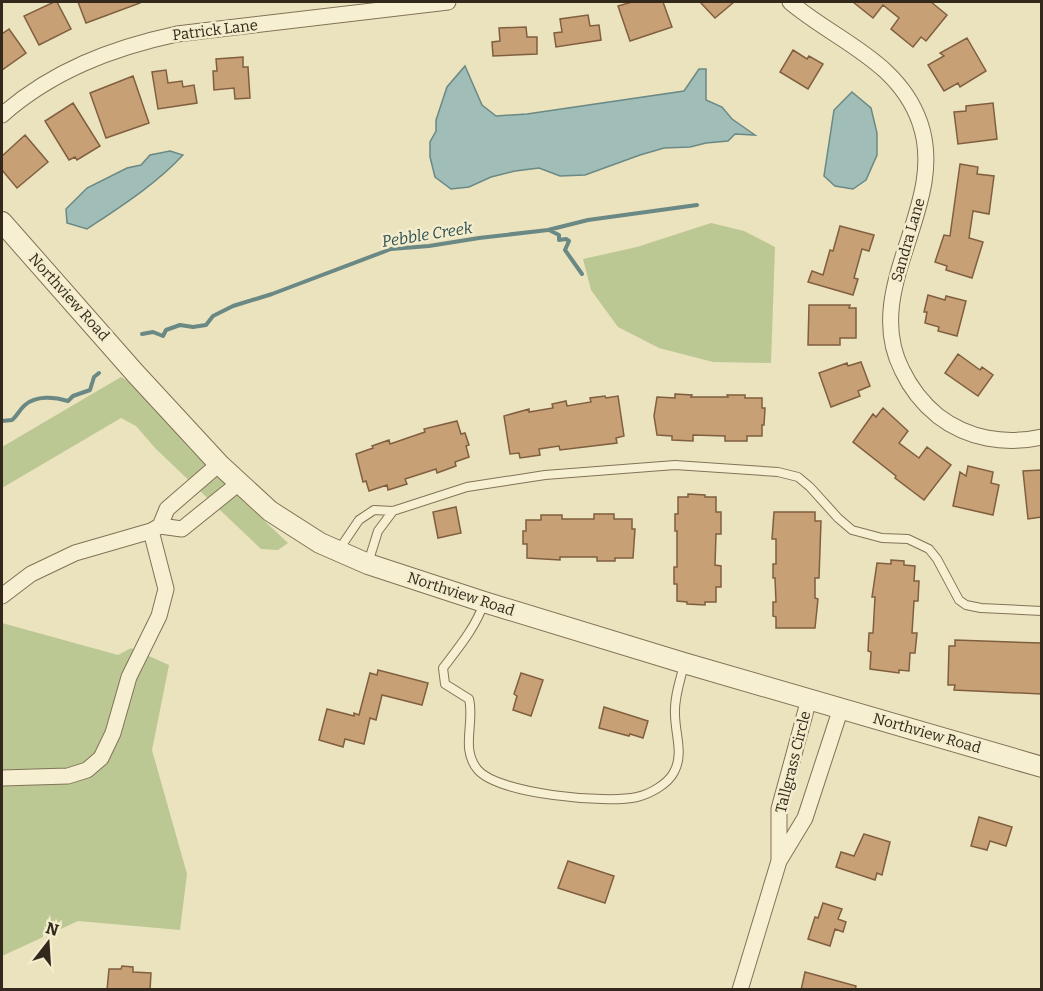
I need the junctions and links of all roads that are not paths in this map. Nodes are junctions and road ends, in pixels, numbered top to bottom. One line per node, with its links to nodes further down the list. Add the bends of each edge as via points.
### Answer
1 (448, 2): 3 (street, Patrick Lane, via 188,33 138,43 55,77)
2 (790, 2): 5 (street, Sandra Lane, via 895,78 920,123 927,161 922,193 894,291 890,322 892,344 910,386 945,421 975,435 1002,441)
3 (2, 114)
4 (2, 222): 6 (street, Northview Road)
5 (1041, 437)
6 (219, 464): 7 (street, Northview Road); 9 (street, via 167,509)
7 (239, 483): 9 (street, via 182,529); 10 (street, Northview Road, via 287,524)
8 (393, 511): 10 (lane, via 374,510 359,520); 11 (lane, via 378,531); 14 (lane, via 467,488 572,472 675,465 778,472 798,477 852,530 882,538 908,539 929,549 959,600 966,604)
9 (155, 529): 12 (street, via 75,553 31,574); 19 (street, via 166,589 159,616 129,677 113,733 101,758 87,770 68,776)
10 (338, 552): 11 (street, Northview Road)
11 (368, 564): 13 (street, Northview Road)
12 (2, 596)
13 (484, 602): 15 (street, Northview Road); 15 (lane, via 467,638 443,668 446,684 469,699 469,756 479,771 513,788 617,800 653,791 673,775 679,760 675,713)
14 (1041, 611)
15 (684, 663): 16 (street, Northview Road)
16 (809, 699): 17 (street, Northview Road); 20 (street, Tallgrass Circle, via 779,809)
17 (841, 708): 18 (street, Northview Road); 20 (street, Tallgrass Circle, via 805,818)
18 (1041, 767)
19 (2, 778)
20 (779, 861): 21 (street, Tallgrass Circle)
21 (740, 990)

